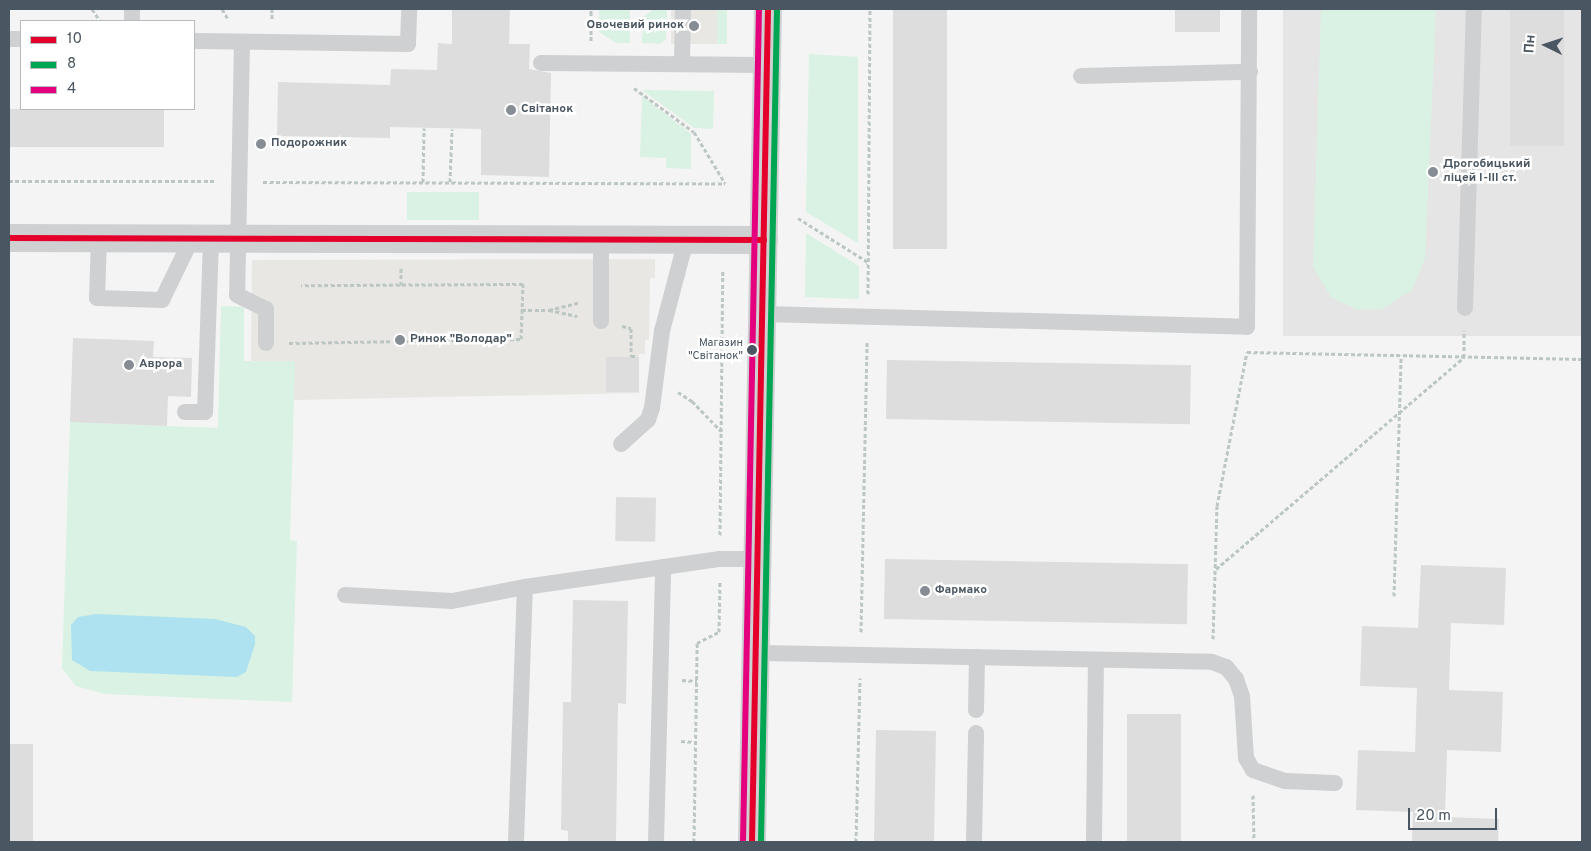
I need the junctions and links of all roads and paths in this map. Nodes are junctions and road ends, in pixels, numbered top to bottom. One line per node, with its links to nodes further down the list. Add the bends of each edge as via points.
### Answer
1 (92, 9): 9 (path)
2 (408, 9): 11 (lane, via 408,44)
3 (591, 9): 13 (path)
4 (683, 9): 14 (lane)
5 (768, 9): 15 (street)
6 (870, 9): 33 (path)
7 (1249, 9): 16 (lane)
8 (1474, 9): 36 (lane)
9 (99, 20)
10 (195, 41): 11 (lane)
11 (242, 42): 22 (lane)
12 (541, 63): 13 (lane)
13 (590, 64): 14 (lane)
14 (682, 64): 15 (lane)
15 (767, 65): 32 (street)
16 (1250, 72): 17 (lane); 41 (lane)
17 (1081, 76)
18 (634, 87): 24 (path, via 694,132 725,184)
19 (424, 128): 23 (path)
20 (452, 129): 24 (path)
21 (9, 181): 22 (path)
22 (239, 182): 23 (path); 29 (lane)
23 (423, 182): 24 (path)
24 (450, 182)
25 (798, 218): 33 (path)
26 (9, 238): 27 (street)
27 (99, 238): 28 (street); 28 (lane, via 97,298 162,300)
28 (202, 238): 29 (street); 48 (lane, via 205,412)
29 (238, 238): 30 (street); 42 (lane, via 237,295 266,309)
30 (601, 240): 31 (street); 35 (lane)
31 (686, 240): 32 (street); 49 (lane, via 662,331 652,408 648,420)
32 (764, 240): 38 (street)
33 (868, 262): 39 (path)
34 (301, 285): 37 (path, via 523,284)
35 (601, 297): 37 (path, via 549,310); 40 (lane)
36 (1465, 308)
37 (522, 310): 42 (path, via 521,339)
38 (764, 314): 39 (lane); 50 (street)
39 (867, 317): 41 (lane); 57 (path)
40 (601, 321)
41 (1247, 327): 43 (path)
42 (266, 343)
43 (1247, 352): 44 (path); 52 (path, via 1217,506)
44 (1401, 355): 45 (path); 47 (path)
45 (1464, 356): 46 (path); 47 (path)
46 (1582, 359)
47 (1400, 410): 52 (path); 55 (path)
48 (185, 412)
49 (621, 444)
50 (758, 559): 51 (lane); 56 (street)
51 (662, 567): 53 (lane); 66 (lane)
52 (1216, 569): 60 (path)
53 (525, 586): 54 (lane, via 452,601); 65 (lane)
54 (345, 595)
55 (1394, 596)
56 (756, 653): 57 (lane); 67 (street)
57 (860, 655): 58 (lane); 68 (path)
58 (977, 658): 59 (lane); 61 (lane)
59 (1096, 660): 60 (lane); 70 (lane)
60 (1212, 662): 63 (lane, via 1226,666 1236,678 1242,696 1246,758)
61 (976, 710)
62 (976, 733): 69 (lane)
63 (1253, 770): 64 (lane, via 1285,781); 71 (path)
64 (1335, 783)
65 (516, 842)
66 (656, 842)
67 (752, 842)
68 (856, 842)
69 (974, 842)
70 (1094, 842)
71 (1254, 842)

